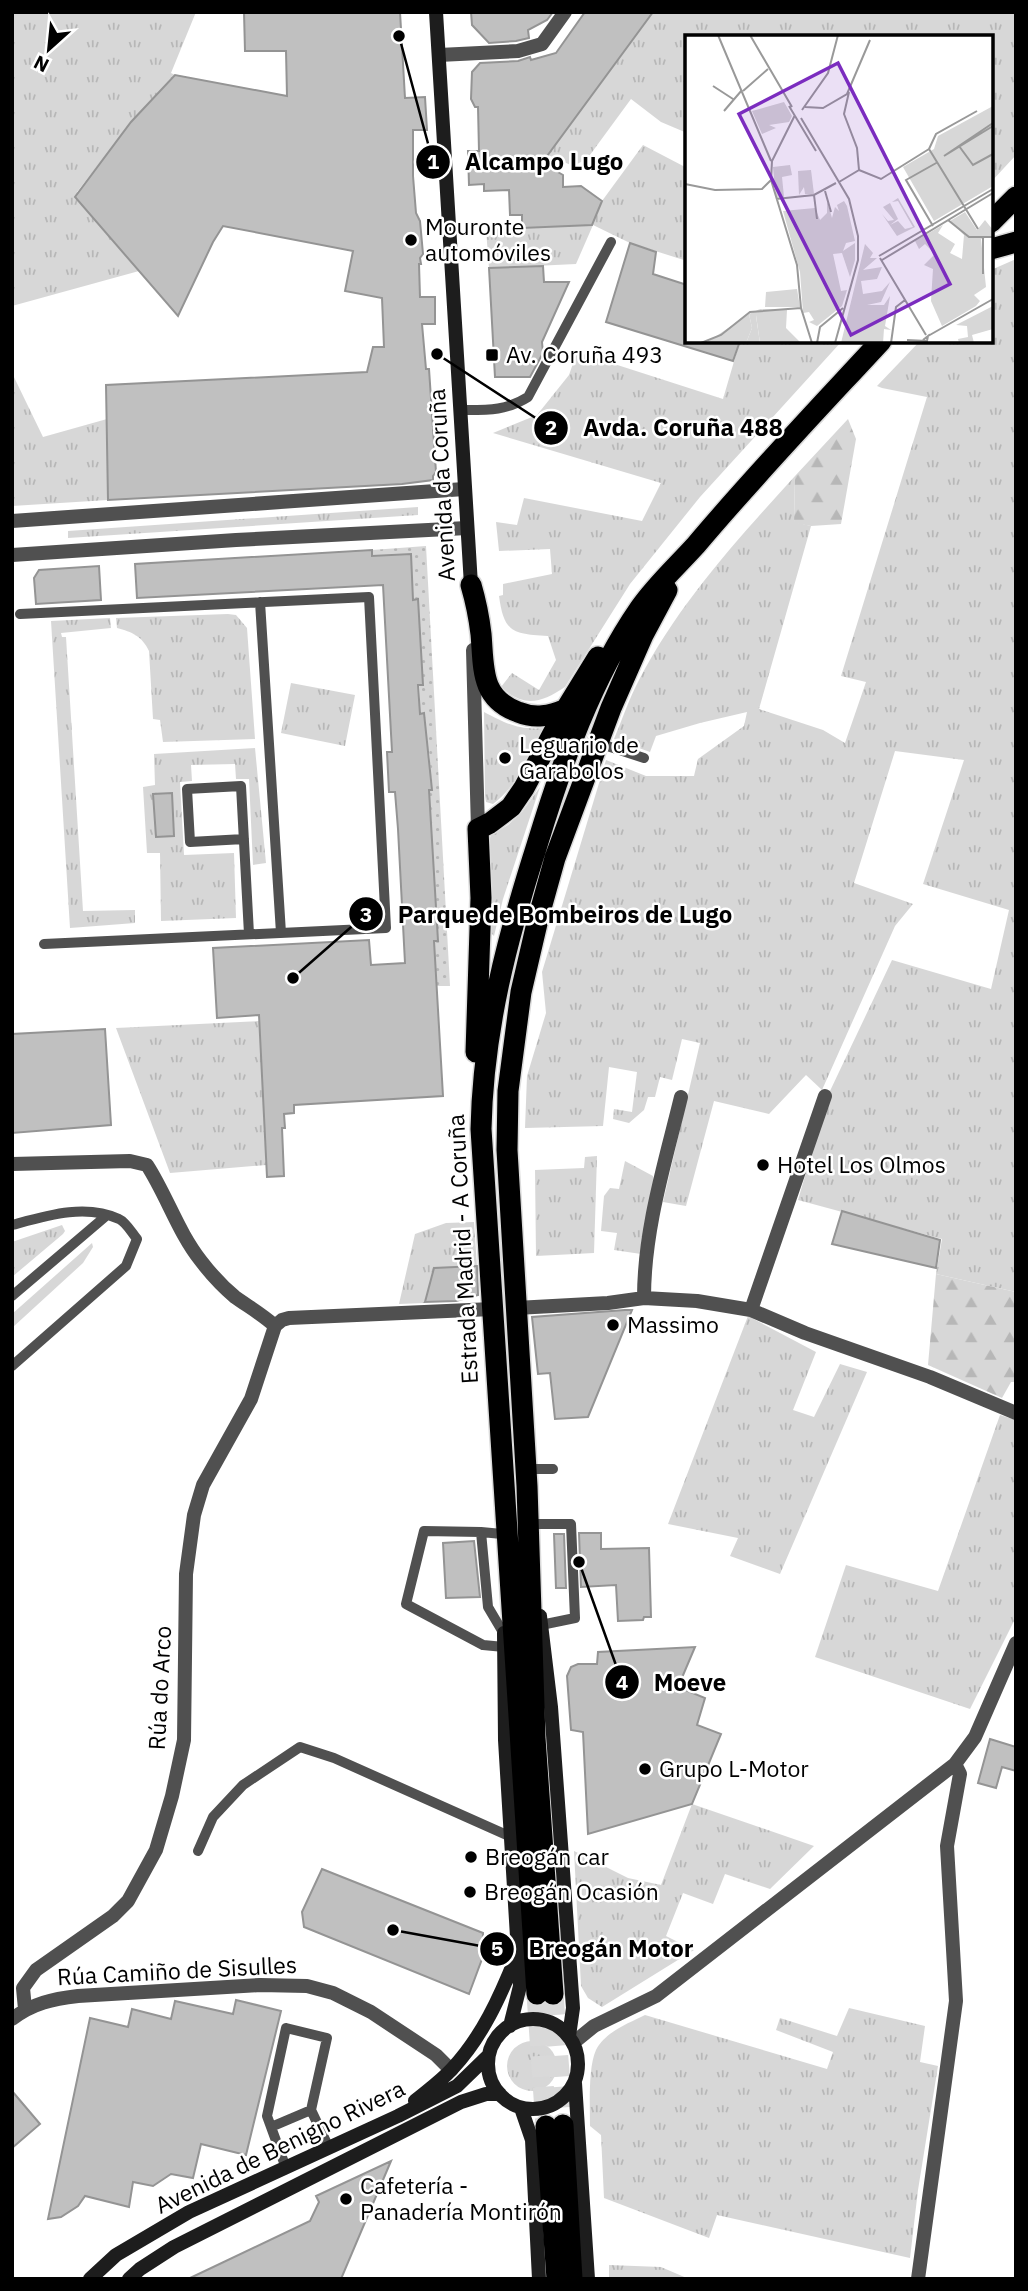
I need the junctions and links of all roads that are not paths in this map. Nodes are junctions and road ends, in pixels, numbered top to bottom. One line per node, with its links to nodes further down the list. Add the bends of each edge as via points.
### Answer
1 (436, 12): 3 (main road, Avenida da Coruña)
2 (565, 12): 3 (street, via 542,44 518,51)
3 (439, 55): 10 (main road, Avenida da Coruña)
4 (1016, 197): 5 (highway)
5 (993, 220)
6 (611, 242): 10 (lane, via 528,397 514,406)
7 (1016, 242): 8 (highway)
8 (993, 248)
9 (879, 343): 14 (highway, Estrada Madrid - A Coruña)
10 (461, 410): 11 (main road, Avenida da Coruña)
11 (464, 489): 12 (street); 13 (main road, Avenida da Coruña)
12 (12, 521)
13 (467, 528): 15 (street); 16 (main road, Avenida da Coruña)
14 (691, 550): 19 (highway, Estrada Madrid - A Coruña, via 641,606); 21 (highway, Estrada Madrid - A Coruña, via 643,635)
15 (12, 555)
16 (471, 585): 20 (highway, via 483,668 493,696 508,709 525,715 541,717); 23 (street, Avenida da Coruña)
17 (260, 602): 18 (lane); 25 (lane); 25 (lane, via 369,597 386,928)
18 (20, 614)
19 (619, 639): 20 (highway, via 591,667); 30 (highway, Estrada Madrid - A Coruña, via 555,785 512,926 495,998)
20 (566, 709): 23 (highway, via 511,807)
21 (597, 743): 22 (lane); 36 (highway, Estrada Madrid - A Coruña, via 538,919 512,1053 506,1121)
22 (644, 758)
23 (478, 829): 30 (highway, via 481,898 476,1041)
24 (244, 839): 24 (lane, via 241,786 187,789 190,842); 26 (lane)
25 (281, 933): 26 (lane)
26 (249, 934): 27 (lane)
27 (44, 944)
28 (825, 1096): 38 (street)
29 (681, 1097): 35 (street, via 650,1226)
30 (482, 1099): 37 (highway, Estrada Madrid - A Coruña)
31 (12, 1164): 39 (street, via 130,1161 147,1165 200,1260 232,1294)
32 (106, 1216): 33 (lane, via 60,1212); 34 (lane); 40 (lane, via 121,1220 137,1239 126,1266)
33 (12, 1225)
34 (12, 1296)
35 (644, 1298): 36 (street); 38 (street)
36 (516, 1308): 44 (highway, Estrada Madrid - A Coruña)
37 (492, 1310): 39 (street, via 289,1318); 43 (highway, Estrada Madrid - A Coruña)
38 (751, 1310): 41 (street)
39 (275, 1326): 55 (street, Rúa do Arco, via 251,1399 203,1485 194,1515 186,1574 184,1740 156,1850 128,1901 36,1970 23,1988)
40 (12, 1366)
41 (1016, 1413)
42 (553, 1469): 44 (lane)
43 (502, 1476): 44 (highway, Estrada Madrid - A Coruña, via 545,1994); 47 (main road)
44 (526, 1478): 45 (main road)
45 (530, 1524): 48 (main road); 48 (lane, via 571,1524 575,1618)
46 (481, 1532): 47 (lane); 49 (lane, via 488,1607); 49 (lane, via 424,1531 406,1604 483,1645)
47 (502, 1534): 49 (main road)
48 (541, 1625): 58 (main road, via 573,2008)
49 (504, 1640): 52 (main road)
50 (1016, 1643): 51 (street, via 975,1737)
51 (955, 1764): 58 (street, via 656,1996); 75 (street, via 960,1774 947,1846 956,2001)
52 (511, 1837): 53 (lane, via 300,1747 243,1785 213,1817); 54 (main road)
53 (198, 1851)
54 (518, 1953): 57 (main road, via 519,1998); 60 (main road, via 498,2002)
55 (25, 2009): 56 (street, Rúa Camiño de Sisulles); 60 (street, Rúa Camiño de Sisulles, via 78,1996 307,1986 371,2012)
56 (12, 2019)
57 (510, 2026): 58 (main road, via 541,2020 556,2025); 59 (main road, via 493,2043)
58 (571, 2039): 61 (main road, via 578,2056)
59 (489, 2055): 62 (main road, via 488,2069); 65 (main road, Avenida de Benigno Rivera, via 457,2086)
60 (451, 2070): 65 (main road)
61 (575, 2083): 63 (main road, via 568,2094 547,2108); 74 (main road)
62 (500, 2095): 63 (main road); 70 (main road, Avenida de Benigno Rivera, via 461,2102 174,2248)
63 (521, 2108): 71 (main road, via 532,2140)
64 (311, 2110): 66 (lane); 66 (lane, via 327,2038 286,2028 267,2116); 67 (lane)
65 (398, 2116): 67 (main road, Avenida de Benigno Rivera)
66 (271, 2127): 68 (lane)
67 (329, 2148): 68 (main road, Avenida de Benigno Rivera)
68 (286, 2168): 69 (main road, Avenida de Benigno Rivera, via 189,2212 116,2255)
69 (90, 2279)
70 (129, 2279)
71 (539, 2279)
72 (557, 2279): 73 (highway, via 555,2125)
73 (572, 2279)
74 (588, 2279)
75 (919, 2279)

